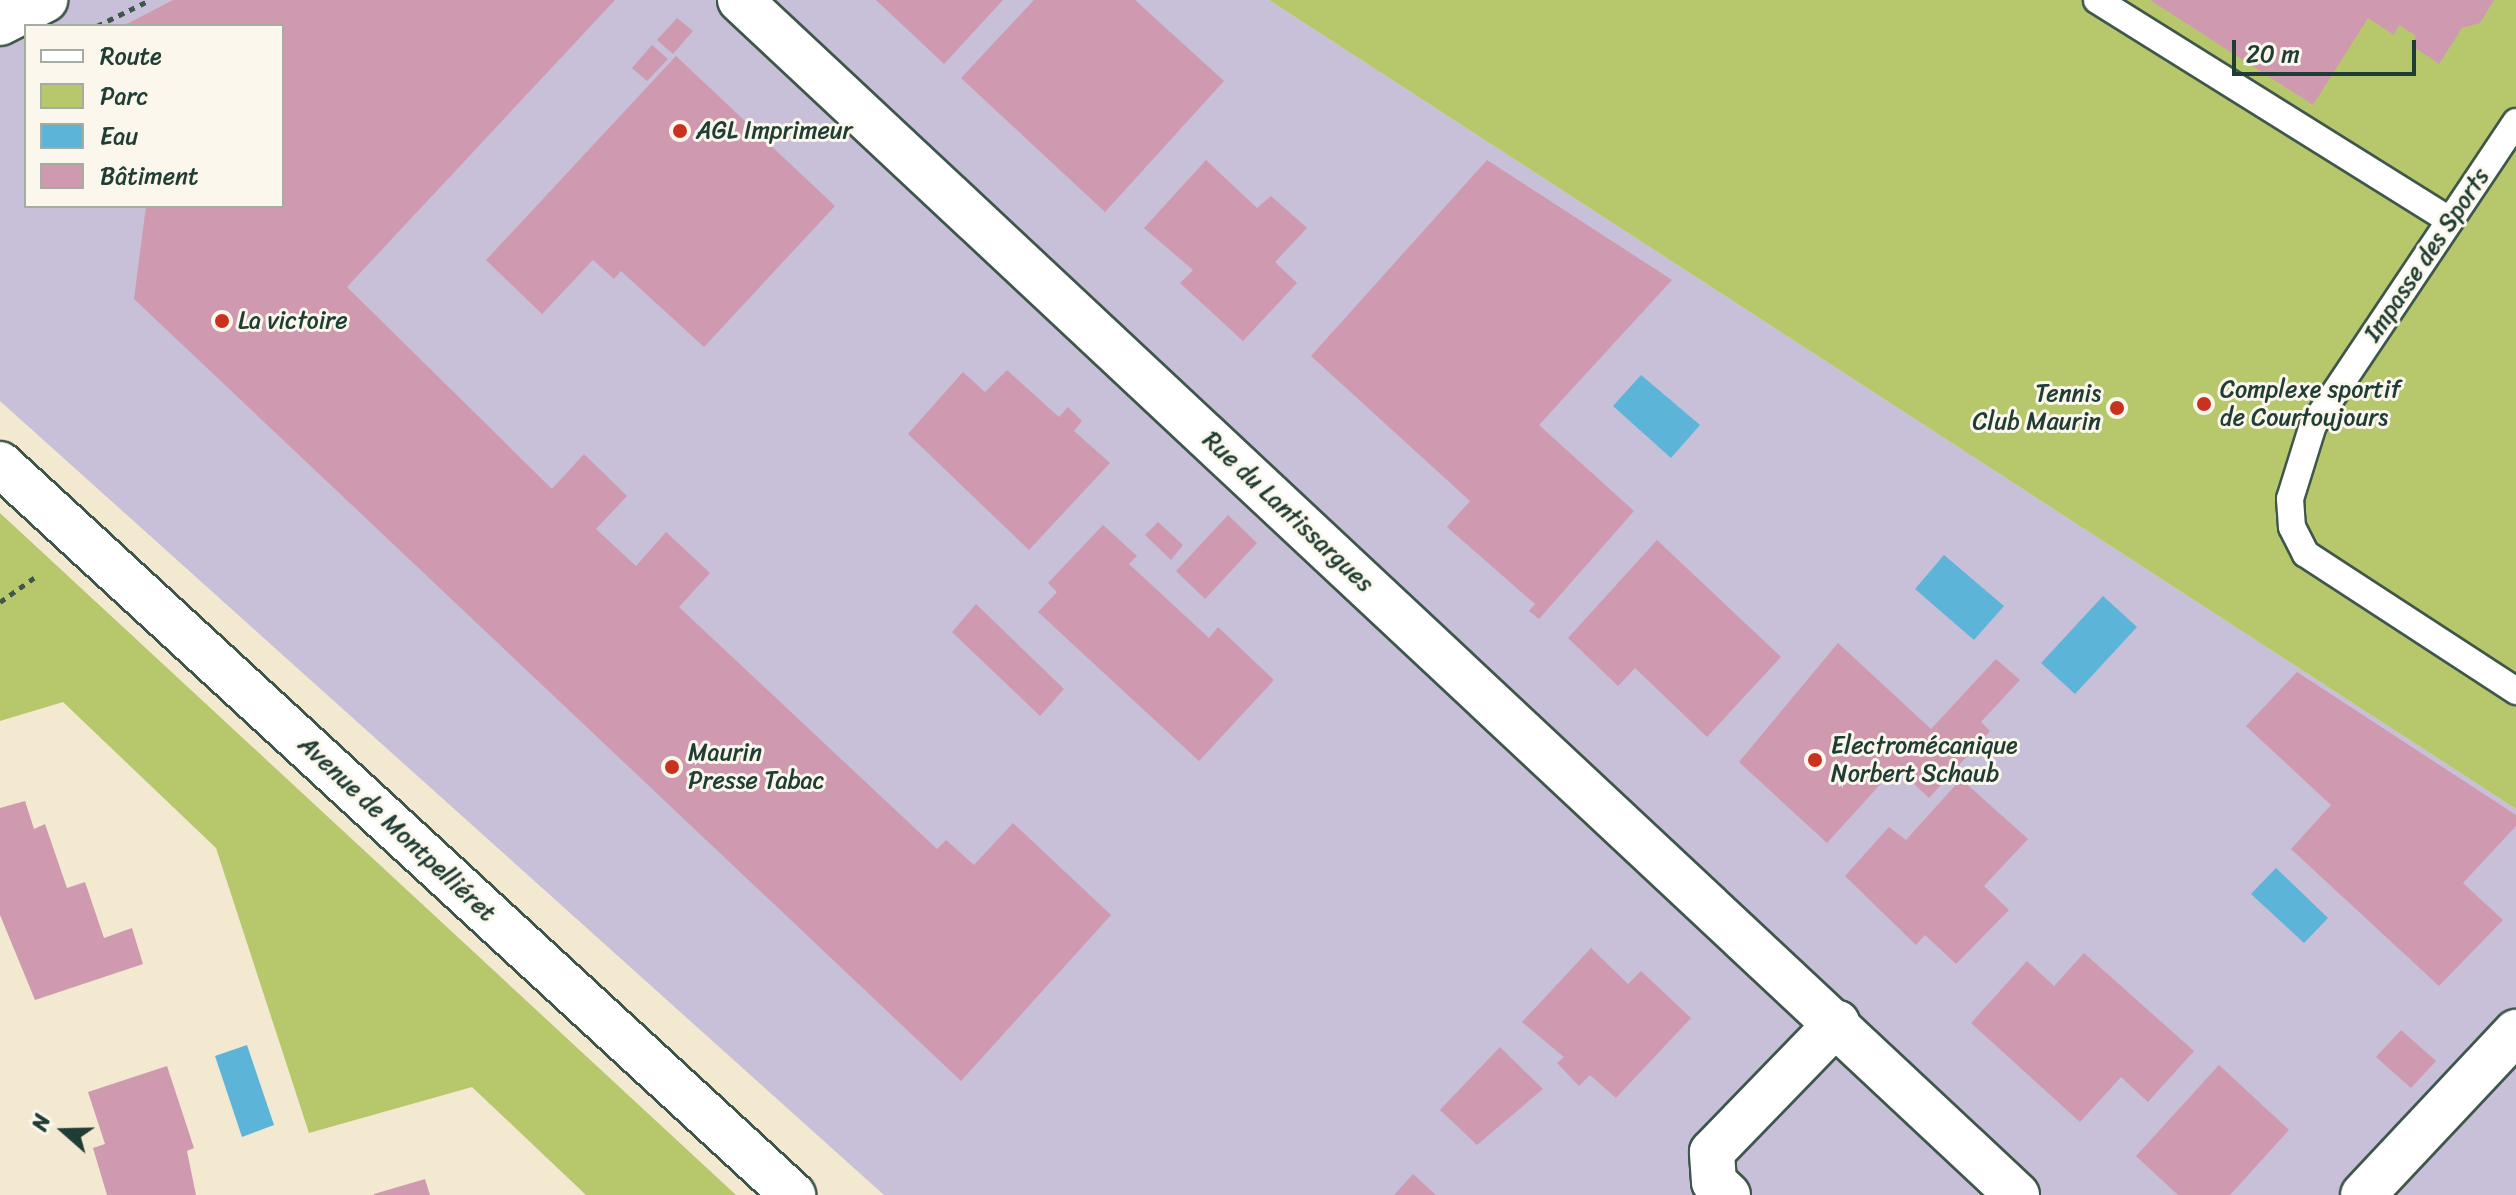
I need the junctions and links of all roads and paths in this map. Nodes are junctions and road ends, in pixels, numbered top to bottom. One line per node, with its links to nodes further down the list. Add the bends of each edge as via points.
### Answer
1 (45, 0): 5 (street)
2 (150, 0): 6 (path)
3 (740, 0): 13 (street, Rue du Lantissargues)
4 (2097, 0): 8 (lane)
5 (0, 23)
6 (101, 24)
7 (2516, 122): 8 (lane, Impasse des Sports)
8 (2450, 221): 12 (lane, Impasse des Sports, via 2313,425 2290,499 2292,527 2306,554 2339,581)
9 (0, 464): 15 (street, Avenue de Montpelliéret)
10 (47, 568): 11 (path)
11 (0, 602)
12 (2516, 691)
13 (1837, 1023): 16 (street, via 1712,1152 1714,1182); 17 (street, Rue du Lantissargues)
14 (2516, 1032): 18 (street)
15 (793, 1195)
16 (1728, 1195)
17 (2017, 1195)
18 (2363, 1195)

